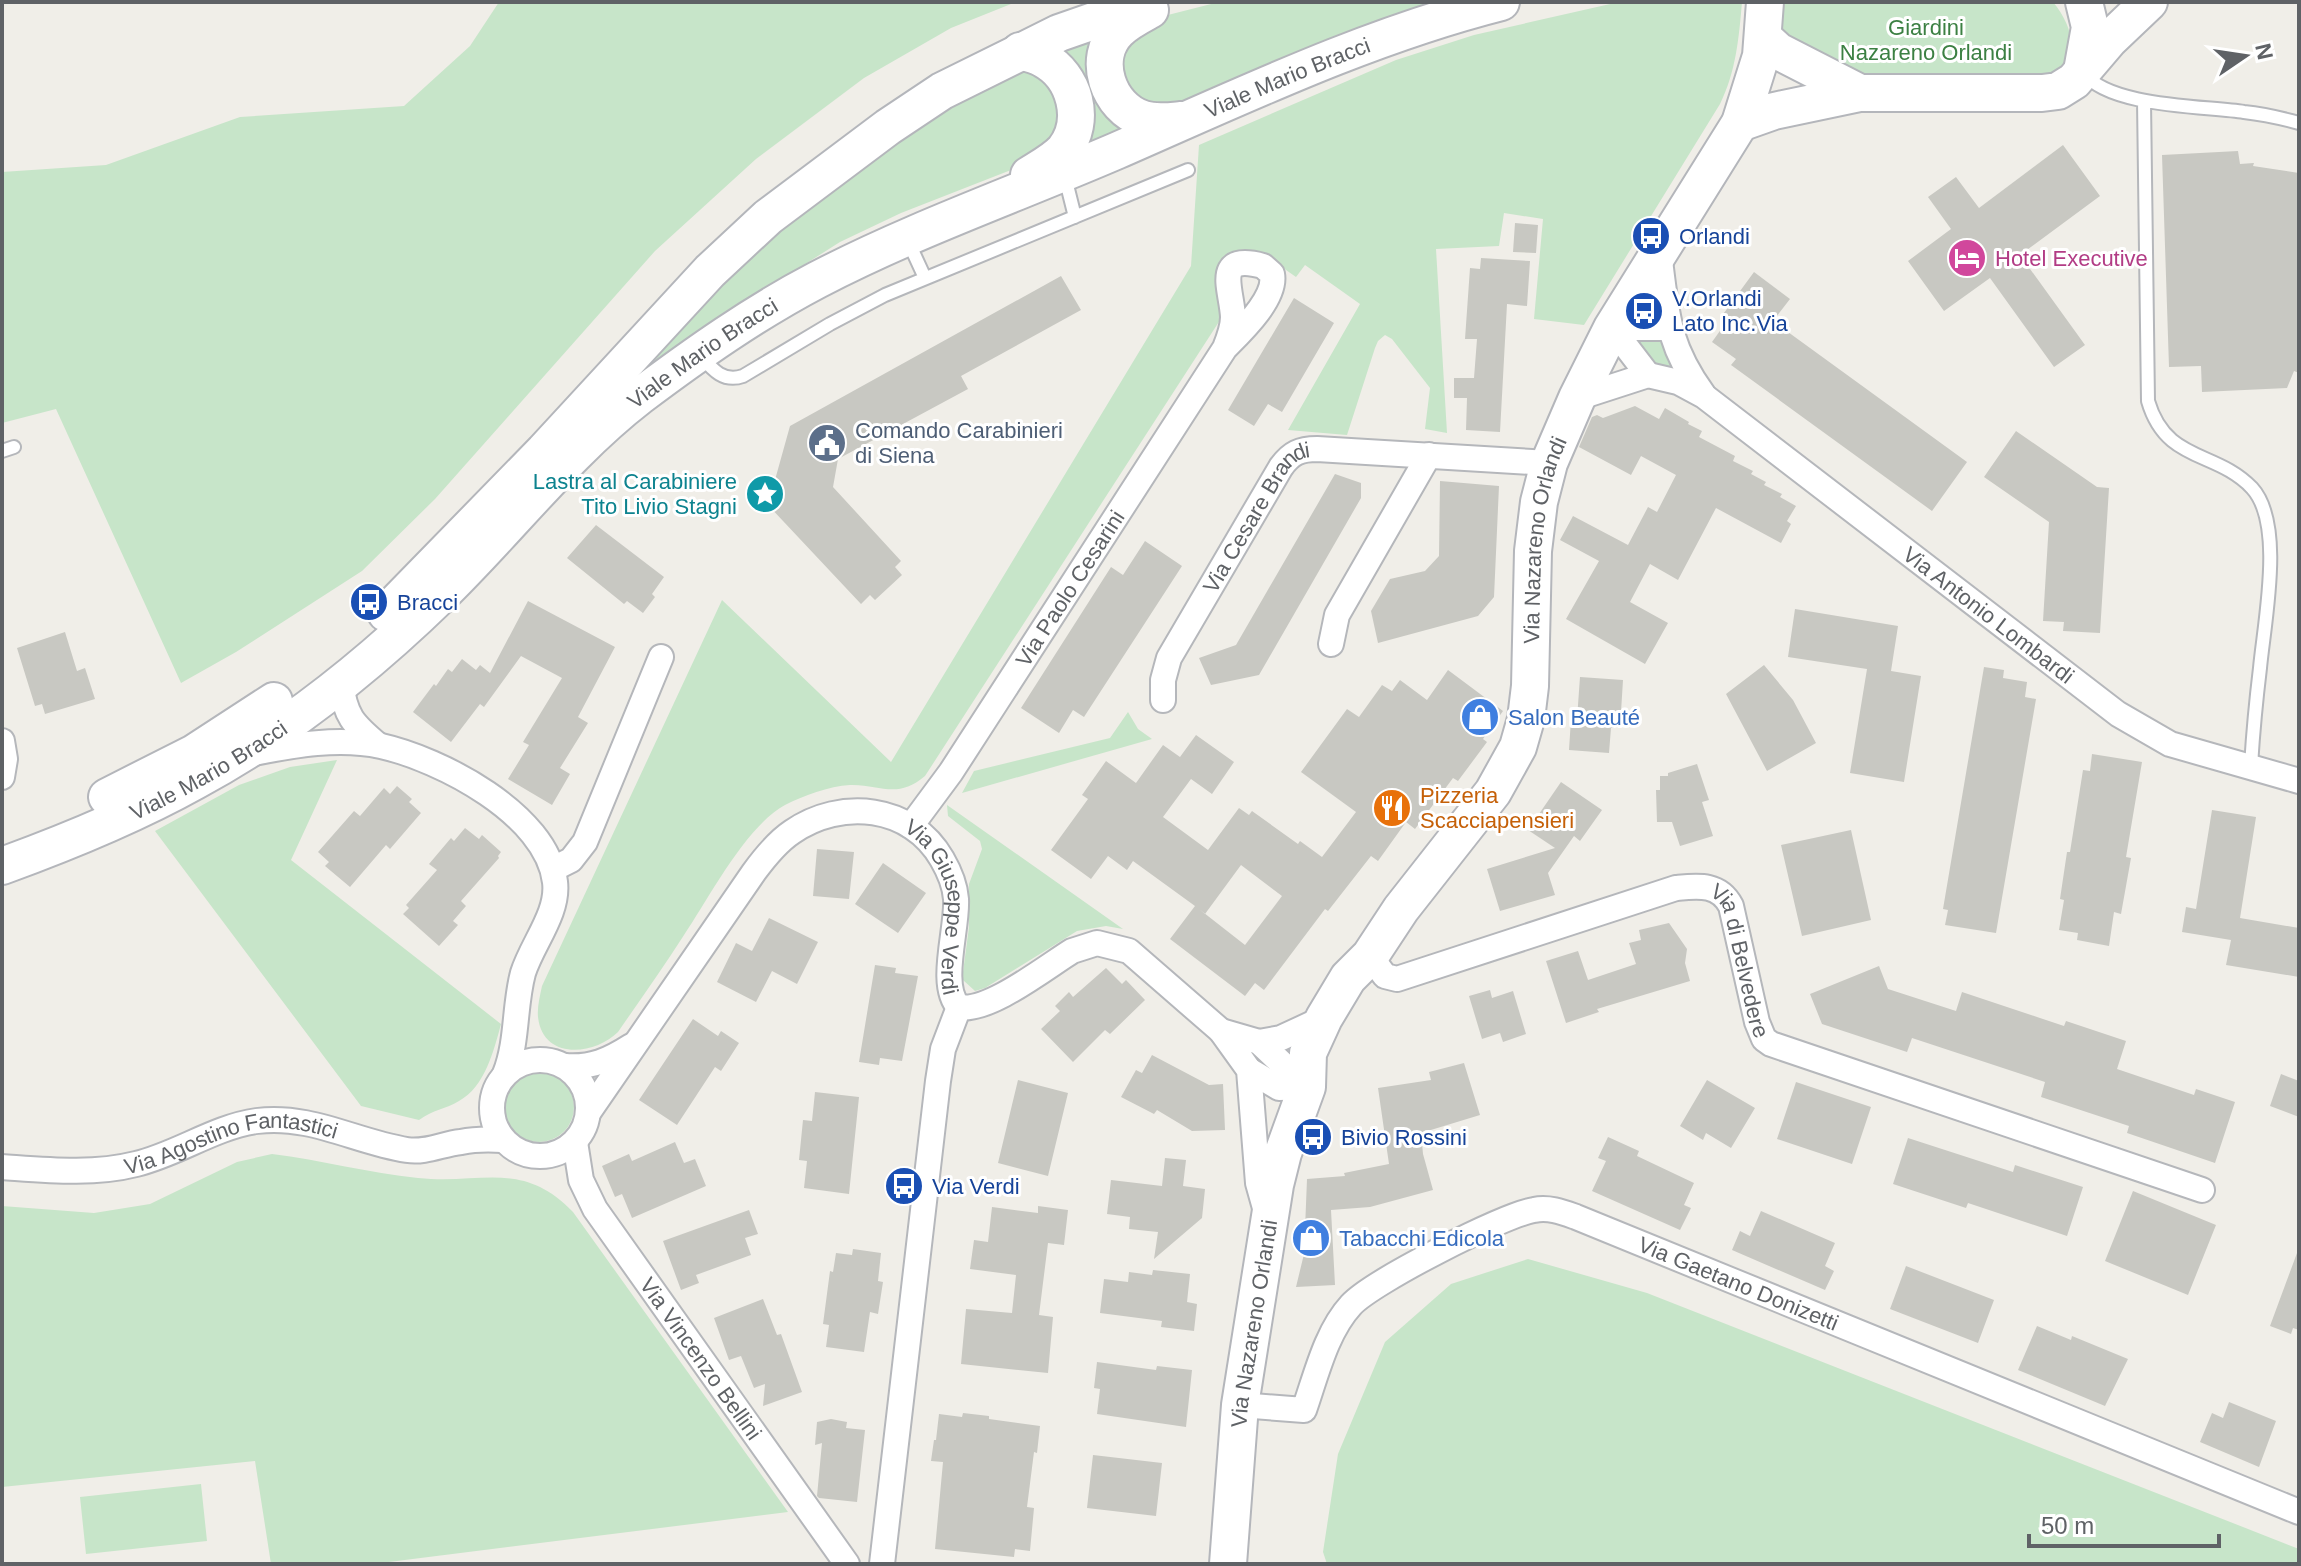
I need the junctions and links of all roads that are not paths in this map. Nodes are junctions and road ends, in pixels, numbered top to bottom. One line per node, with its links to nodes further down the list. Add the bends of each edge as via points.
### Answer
1 (1148, 2): 8 (main road, Viale Mario Bracci)
2 (1170, 2): 12 (main road, via 1118,31 1104,64 1113,94 1143,119)
3 (1501, 2): 12 (main road, Viale Mario Bracci, via 1394,33)
4 (1765, 2): 7 (main road, Via Nazareno Orlandi)
5 (2084, 2): 9 (main road, via 2090,27)
6 (2149, 2): 9 (main road)
7 (1764, 38): 10 (main road, via 1778,51); 13 (main road, Via Nazareno Orlandi)
8 (1020, 51): 17 (main road, via 1057,69 1073,94 1076,121 1057,157); 42 (main road, Viale Mario Bracci, via 942,91 768,217 710,271 437,564 328,662 194,753 69,814)
9 (2082, 71): 10 (main road, via 2050,93); 11 (lane, via 2102,88)
10 (1860, 93): 13 (main road)
11 (2144, 101): 14 (lane); 38 (lane, via 2148,401 2156,423 2173,443 2251,487 2267,526 2268,584)
12 (1189, 119): 16 (main road, Viale Mario Bracci)
13 (1740, 123): 20 (main road, Via Nazareno Orlandi)
14 (2299, 123)
15 (1188, 170): 18 (lane)
16 (1064, 174): 17 (main road, Viale Mario Bracci); 18 (lane)
17 (984, 205): 19 (main road, Viale Mario Bracci)
18 (1075, 217): 21 (lane)
19 (906, 237): 21 (lane); 25 (main road, Viale Mario Bracci, via 812,282)
20 (1659, 253): 22 (main road, Via Nazareno Orlandi); 23 (street, Via Antonio Lombardi)
21 (925, 278): 25 (lane, via 735,378 714,370)
22 (1612, 328): 23 (street); 26 (street); 28 (main road, Via Nazareno Orlandi)
23 (1669, 328): 27 (street, Via Antonio Lombardi, via 1685,368)
24 (1225, 348): 41 (street, Via Paolo Cesarini)
25 (698, 353): 33 (main road, Viale Mario Bracci, via 603,427 442,594)
26 (1648, 375): 27 (street, Via Antonio Lombardi); 28 (street)
27 (1704, 396): 38 (street, Via Antonio Lombardi, via 2118,714 2170,744)
28 (1577, 398): 30 (main road, Via Nazareno Orlandi)
29 (1429, 455): 30 (street, Via Cesare Brandi); 31 (street, via 1337,615); 34 (street, Via Cesare Brandi, via 1310,449 1288,457 1169,658)
30 (1549, 463): 45 (main road, Via Nazareno Orlandi, via 1533,551 1530,686 1518,747 1493,792)
31 (1331, 644)
32 (661, 657): 44 (street, via 585,842 571,860)
33 (341, 683): 36 (street, via 349,718); 37 (main road, Viale Mario Bracci)
34 (1163, 700)
35 (2, 741): 39 (street)
36 (378, 745): 37 (street, via 297,744); 44 (street, via 436,764 481,790 527,828)
37 (238, 756): 43 (main road, Viale Mario Bracci, via 165,797)
38 (2251, 766): 40 (street, Via Antonio Lombardi)
39 (2, 777)
40 (2299, 781)
41 (911, 826): 46 (street, Via Giuseppe Verdi, via 936,848 954,886 950,988); 51 (street, Via Giuseppe Verdi, via 878,813 842,812 810,822 781,840)
42 (2, 839)
43 (2, 866)
44 (553, 869): 47 (street, via 555,896 523,975)
45 (1370, 956): 48 (main road, Via Nazareno Orlandi, via 1348,978); 55 (main road, Via Nazareno Orlandi, via 1356,1008); 62 (street, Via di Belvedere, via 1385,976 1397,979 1676,888 1714,888 1731,906 1757,1022 1771,1044)
46 (959, 1007): 49 (street, via 986,1003 1072,951 1109,944 1137,956); 67 (street, Via Giuseppe Verdi, via 939,1072)
47 (518, 1013): 52 (street, via 536,1047); 54 (street)
48 (1324, 1018): 50 (street); 55 (main road, Via Nazareno Orlandi, via 1308,1053)
49 (1221, 1031): 50 (street); 53 (street)
50 (1259, 1042): 55 (street)
51 (637, 1043): 52 (street, Via Giuseppe Verdi, via 584,1068); 57 (street, Via Giuseppe Verdi)
52 (557, 1064): 54 (street, Via Giuseppe Verdi, via 525,1062); 57 (street, via 583,1087)
53 (1249, 1070): 55 (street, via 1279,1088); 63 (street, via 1258,1183)
54 (505, 1074): 56 (street)
55 (1307, 1087): 63 (main road, Via Nazareno Orlandi, via 1278,1170)
56 (491, 1111): 58 (street); 59 (street)
57 (588, 1113): 60 (street, Via Giuseppe Verdi)
58 (503, 1140): 59 (street, Via Agostino Fantastici); 60 (street, via 516,1151 547,1157)
59 (458, 1142): 61 (street, Via Agostino Fantastici, via 408,1150 301,1121 272,1120 240,1125 118,1168)
60 (575, 1142): 66 (street, Via Vincenzo Bellini, via 581,1180 595,1209)
61 (2, 1167)
62 (2202, 1190)
63 (1269, 1222): 64 (main road, Via Nazareno Orlandi)
64 (1240, 1405): 65 (street, Via Gaetano Donizetti, via 1304,1410 1336,1327 1355,1300 1483,1229 1545,1209 1576,1217); 68 (main road, Via Nazareno Orlandi)
65 (2299, 1512)
66 (847, 1564)
67 (882, 1564)
68 (1228, 1564)

